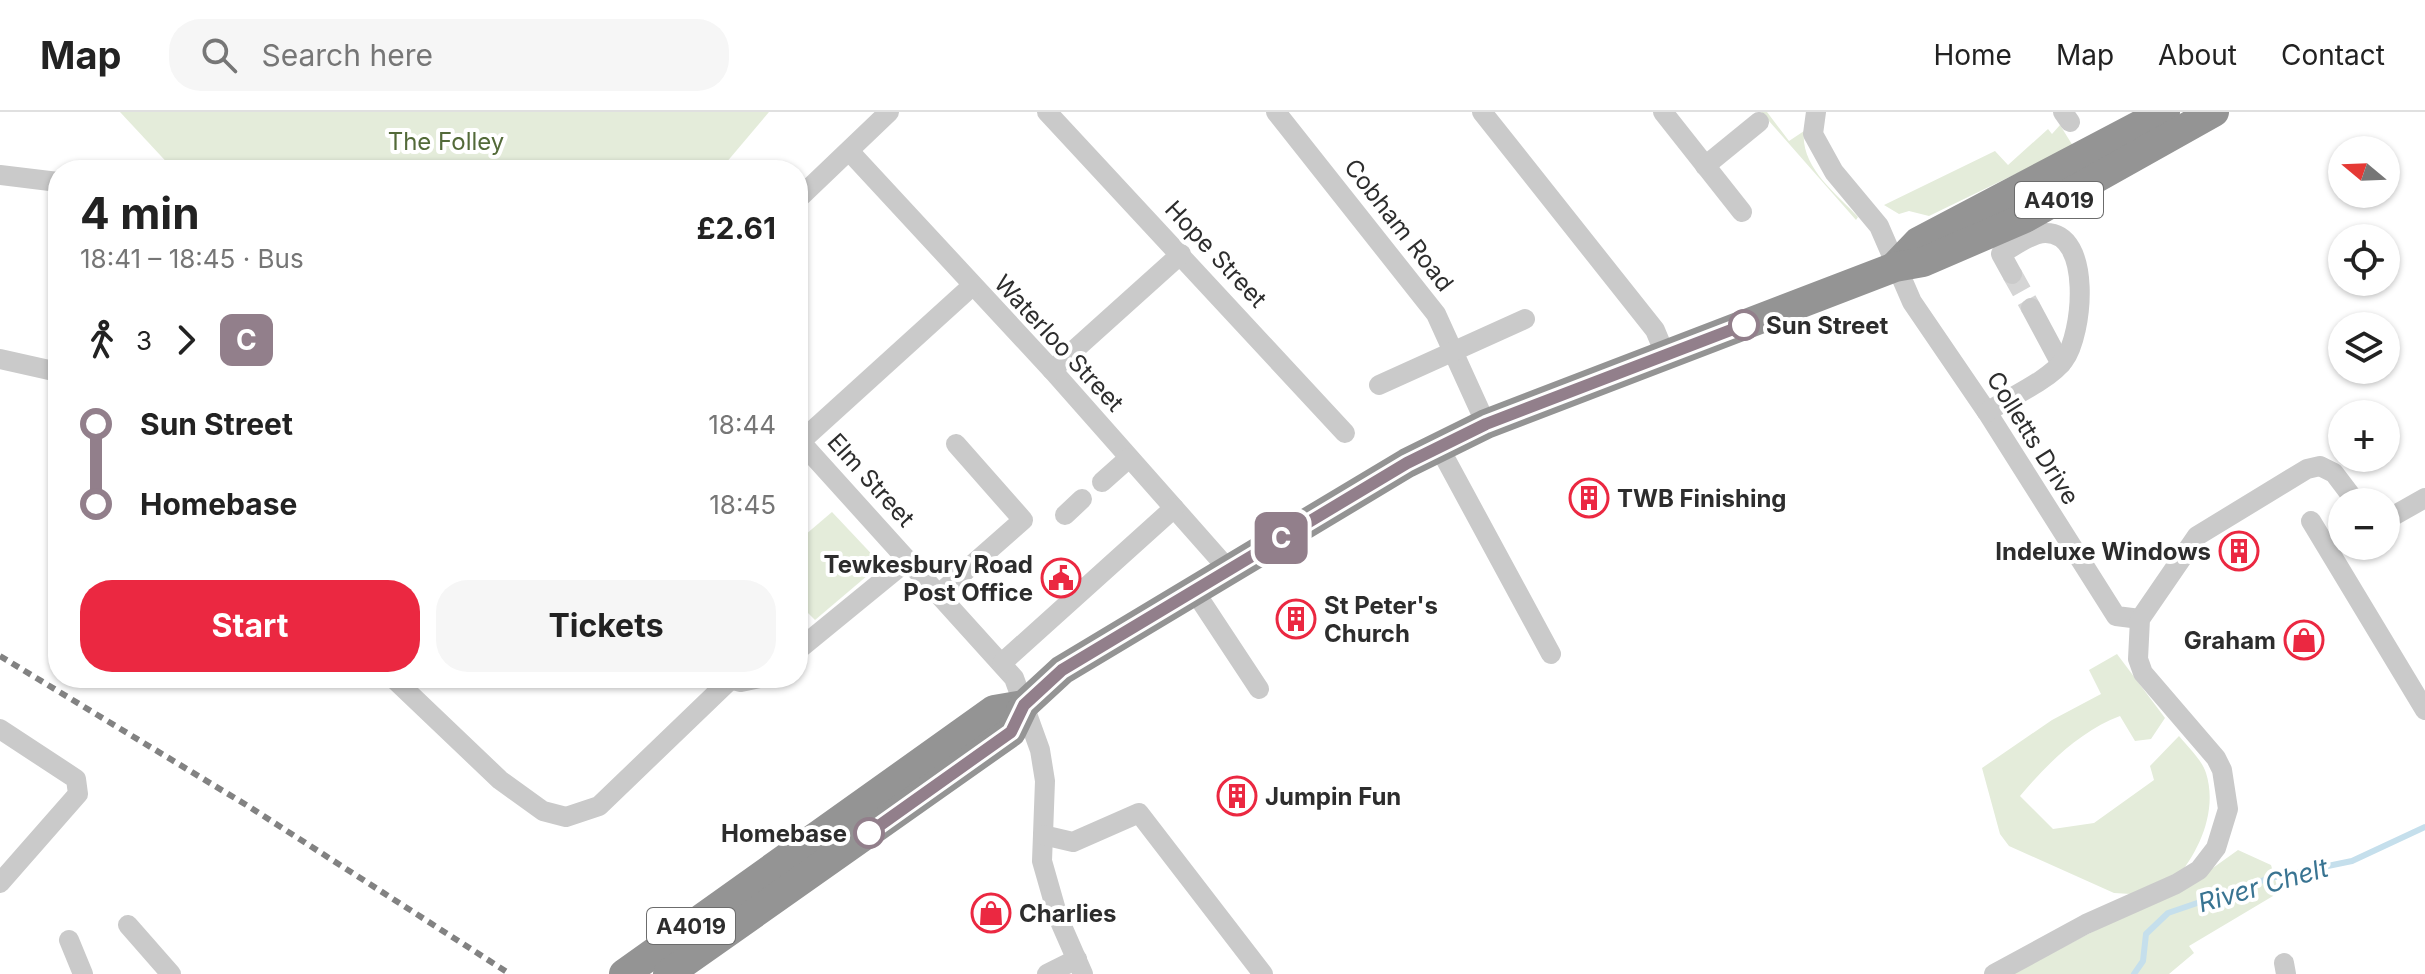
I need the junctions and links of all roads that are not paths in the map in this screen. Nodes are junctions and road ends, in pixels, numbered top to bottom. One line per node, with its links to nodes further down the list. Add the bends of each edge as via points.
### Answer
1 (889, 112): 10 (street)
2 (1047, 112): 16 (street, Hope Street)
3 (1276, 112): 22 (street, Cobham Road, via 1436,314)
4 (1482, 112): 23 (street, via 1655,330)
5 (1663, 112): 11 (street)
6 (1816, 112): 17 (street, Colletts Drive, via 1813,134 1834,172 1879,226)
7 (2165, 112): 17 (highway, A4019, via 1918,242)
8 (2214, 112): 17 (highway, A4019, via 2025,218 1923,262)
9 (1759, 122): 11 (street)
10 (850, 152): 14 (street); 19 (street, Waterloo Street)
11 (1705, 166): 15 (street)
12 (0, 175): 13 (street)
13 (48, 181)
14 (808, 190)
15 (1742, 212)
16 (1181, 254): 27 (street); 32 (street, Hope Street)
17 (1895, 267): 23 (highway, A4019); 29 (street, Colletts Drive, via 1912,302)
18 (2012, 274): 25 (street, via 2001,254 2041,233 2065,239 2077,258 2075,340)
19 (972, 286): 27 (street, Waterloo Street); 31 (street)
20 (2031, 308): 25 (street)
21 (1525, 319): 22 (street)
22 (1452, 352): 28 (street); 30 (street, Cobham Road)
23 (1665, 354): 30 (highway, A4019)
24 (0, 359): 26 (street)
25 (2061, 364): 29 (street)
26 (48, 370)
27 (1052, 370): 36 (street, Waterloo Street)
28 (1379, 385)
29 (1987, 412): 49 (street, Colletts Drive, via 2116,616)
30 (1486, 424): 34 (highway, A4019)
31 (808, 433)
32 (1345, 433)
33 (956, 444): 48 (street, via 1023,520)
34 (1439, 447): 46 (highway, A4019); 51 (street)
35 (808, 451): 45 (street, Elm Street)
36 (1129, 458): 37 (street); 41 (street, Waterloo Street)
37 (1102, 482)
38 (2344, 488): 49 (street, via 2326,467 2307,469 2197,536)
39 (2425, 498): 42 (street)
40 (1082, 499): 43 (street)
41 (1174, 508): 46 (street, Waterloo Street); 52 (street)
42 (2400, 512)
43 (1065, 515)
44 (2311, 521): 57 (street)
45 (908, 560): 48 (street, Elm Street); 50 (street)
46 (1228, 569): 47 (highway, A4019)
47 (1195, 592): 55 (street); 56 (highway, A4019, via 1062,670)
48 (939, 594): 52 (street, Elm Street)
49 (2140, 619): 71 (street, via 2140,666 2216,758 2228,796 2216,848 2199,870)
50 (808, 642)
51 (1551, 654)
52 (1002, 663): 56 (street, Elm Street)
53 (403, 688): 54 (street, via 500,780 543,811 566,817 599,806)
54 (719, 688)
55 (1259, 689)
56 (1024, 705): 59 (street, Elm Street, via 1045,781); 61 (highway, A4019, via 1011,732)
57 (2425, 710)
58 (0, 729): 60 (street, via 76,779 78,794)
59 (1043, 835): 64 (street, Elm Street, via 1042,861); 70 (street, via 1073,842 1139,813)
60 (0, 883)
61 (769, 887): 67 (highway, A4019); 68 (highway, A4019)
62 (128, 925): 66 (street)
63 (69, 940): 65 (street)
64 (1080, 967): 69 (street)
65 (83, 974)
66 (171, 974)
67 (624, 974)
68 (668, 974)
69 (1047, 974)
70 (1263, 974)
71 (1994, 974)

